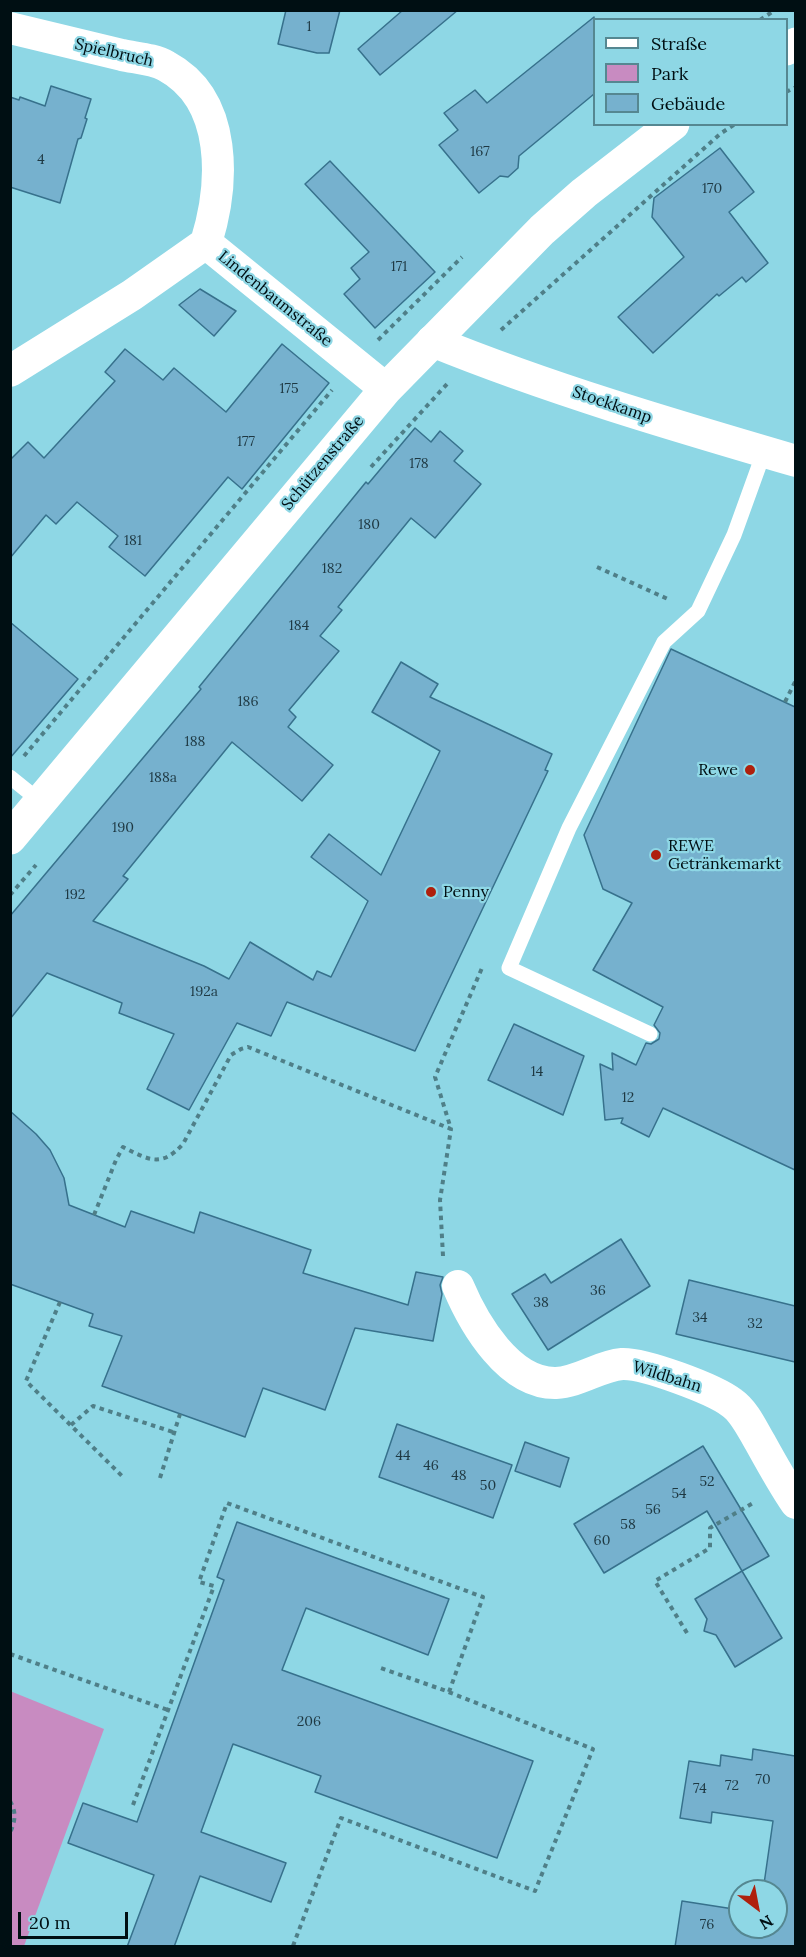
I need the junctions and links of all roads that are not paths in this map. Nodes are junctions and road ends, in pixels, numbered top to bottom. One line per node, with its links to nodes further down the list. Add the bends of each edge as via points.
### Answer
1 (10, 28): 3 (street, Spielbruch, via 164,65 191,84 207,107 218,163 215,212)
2 (670, 126): 4 (main road, Schützenstraße, via 542,230)
3 (206, 243): 5 (street, Lindenbaumstraße, via 132,295); 6 (street, Lindenbaumstraße)
4 (432, 341): 6 (main road, Schützenstraße); 7 (street, Stockkamp, via 665,423)
5 (10, 371)
6 (386, 389): 10 (main road, Schützenstraße)
7 (764, 452): 8 (street, Stockkamp); 12 (lane, via 734,535 698,611 664,642 569,828 509,969)
8 (795, 461)
9 (10, 777): 10 (lane)
10 (41, 802): 11 (main road, Schützenstraße)
11 (10, 838)
12 (650, 1034)
13 (458, 1286): 14 (street, Wildbahn, via 475,1321 494,1346 511,1366 532,1378 557,1383 622,1364 638,1365 714,1391 734,1404 749,1424)
14 (790, 1494)

